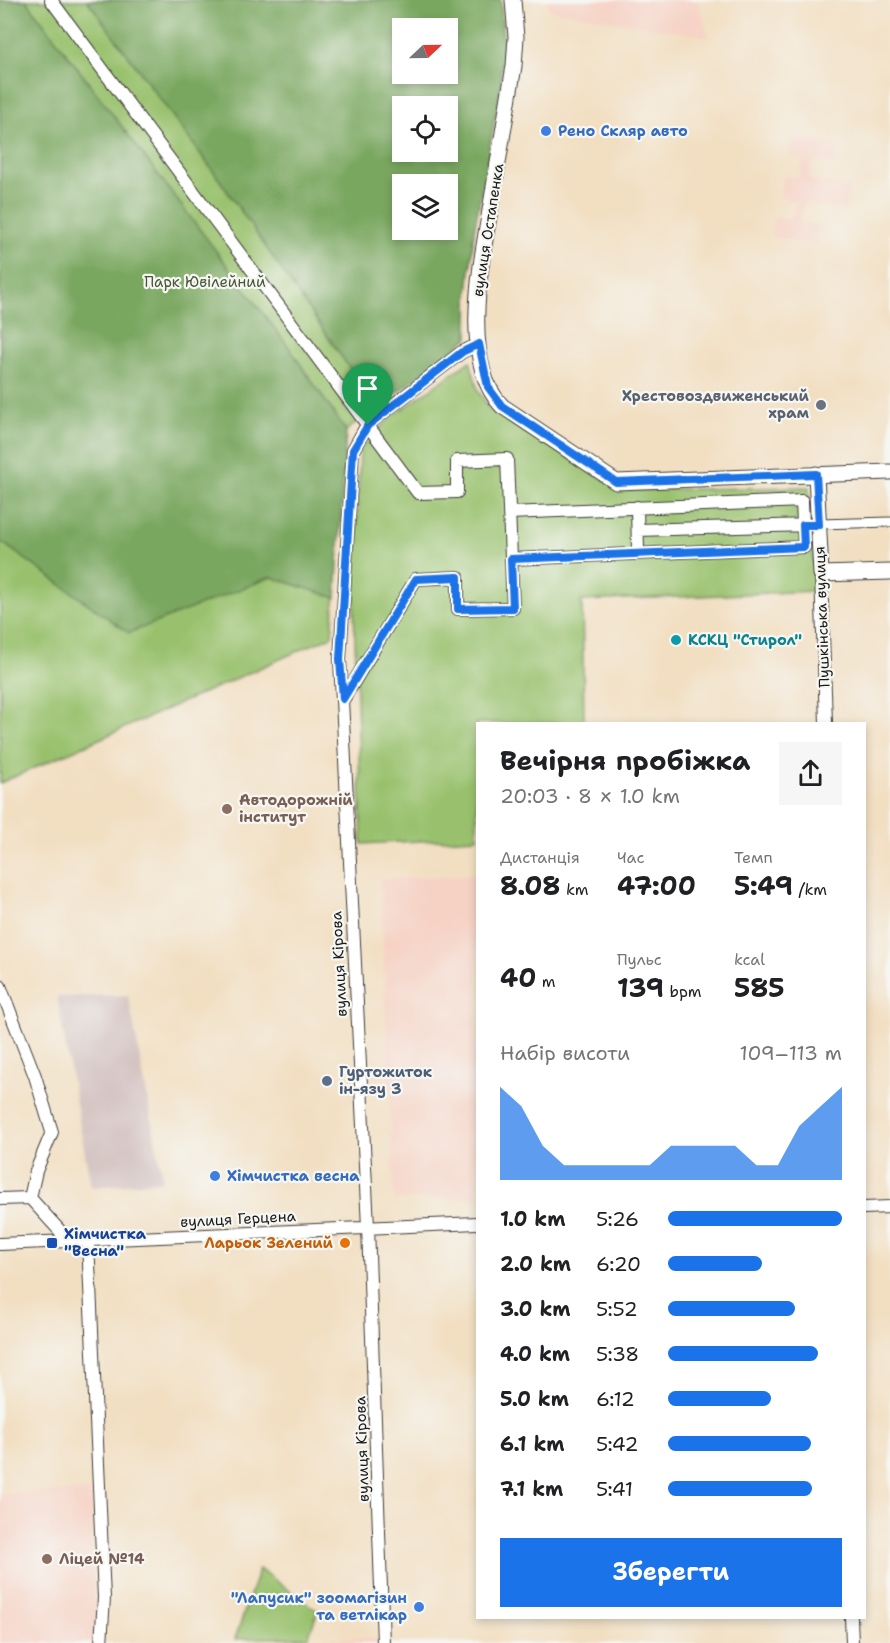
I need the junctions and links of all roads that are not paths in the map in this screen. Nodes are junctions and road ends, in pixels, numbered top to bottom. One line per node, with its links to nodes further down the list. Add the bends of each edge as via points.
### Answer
1 (51, 0): 4 (street)
2 (513, 0): 3 (street, вулиця Остапенка, via 514,66 480,267)
3 (479, 344): 4 (street, вулиця Кірова, via 462,352); 6 (street, вулиця Остапенка, via 488,387 502,406 616,482)
4 (368, 425): 8 (street, via 418,493 457,492 457,461 507,459); 17 (street, вулиця Кірова, via 353,450 340,659)
5 (890, 472): 6 (street, вулиця Остапенка)
6 (816, 474): 11 (street, Пушкінська вулиця)
7 (638, 507): 8 (street); 10 (street, via 802,501); 12 (street)
8 (509, 513): 14 (street)
9 (890, 522): 11 (street)
10 (803, 525): 11 (street); 12 (street); 13 (street, via 804,547)
11 (819, 525): 16 (street, Пушкінська вулиця)
12 (638, 530): 13 (street)
13 (638, 551): 14 (street)
14 (511, 559): 17 (street, via 513,608 458,609 458,577 416,579)
15 (890, 572): 16 (street)
16 (821, 574): 18 (street, Пушкінська вулиця)
17 (343, 699): 25 (street, вулиця Кірова)
18 (826, 722)
19 (0, 986): 20 (street, via 52,1132)
20 (30, 1198): 21 (street); 27 (street)
21 (0, 1199)
22 (890, 1207): 23 (street)
23 (866, 1208)
24 (476, 1223): 25 (street, вулиця Герцена)
25 (368, 1227): 26 (street, вулиця Герцена); 31 (street, вулиця Кірова)
26 (88, 1241): 27 (street, вулиця Герцена); 30 (street, via 104,1598)
27 (70, 1242): 28 (street, вулиця Герцена)
28 (0, 1244)
29 (851, 1619): 32 (street)
30 (101, 1643)
31 (383, 1643)
32 (852, 1643)

